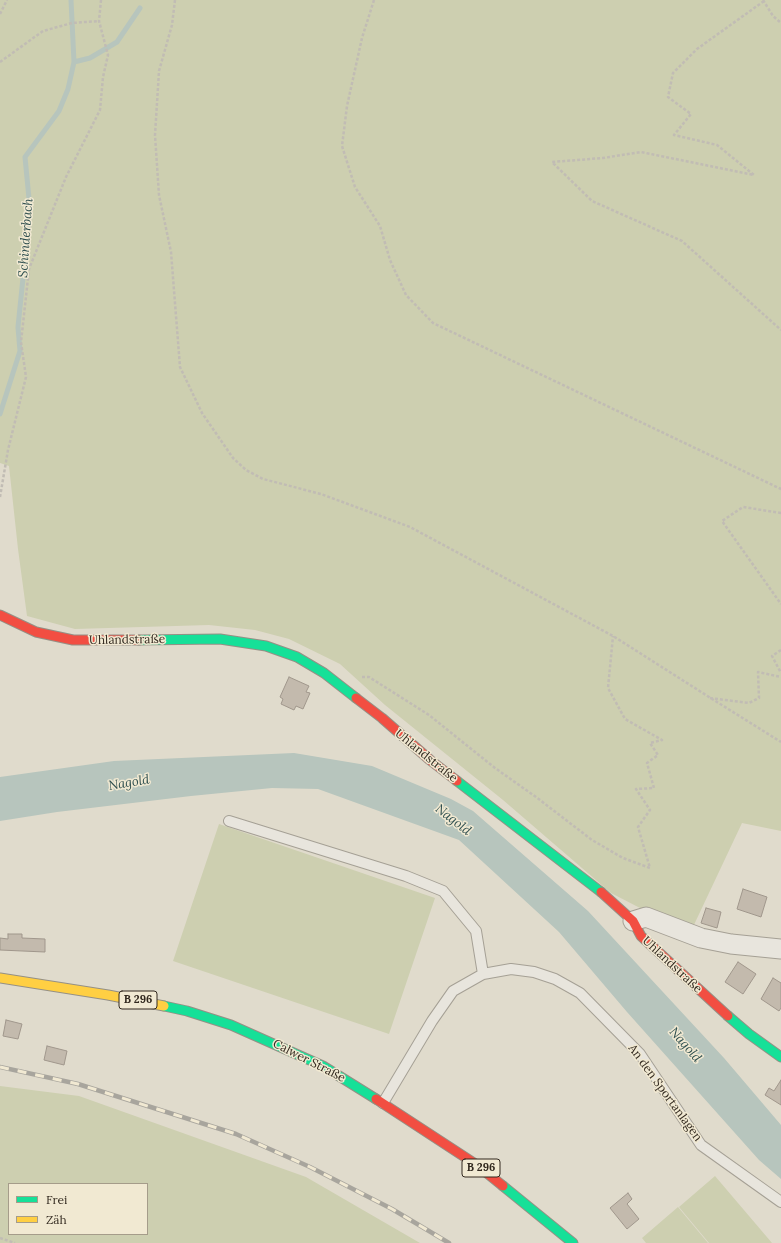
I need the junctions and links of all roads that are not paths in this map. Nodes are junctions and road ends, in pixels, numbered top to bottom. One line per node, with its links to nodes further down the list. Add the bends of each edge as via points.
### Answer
1 (0, 615): 3 (street, Uhlandstraße, via 36,632 73,640 220,639 266,646 297,657 324,673 382,718 430,760 610,899)
2 (229, 821): 5 (lane, via 406,876 442,891 476,931)
3 (633, 921): 4 (street, via 646,917 701,938); 7 (street, Uhlandstraße, via 641,936 669,963 749,1034)
4 (781, 949)
5 (483, 974): 8 (lane, An den Sportanlagen, via 453,991 432,1020); 9 (lane, An den Sportanlagen, via 511,969 534,972 555,979 580,993 640,1054 701,1144)
6 (0, 978): 8 (street, Calwer Straße / B 296, via 148,1002 231,1025 323,1066)
7 (781, 1057)
8 (383, 1103): 10 (street, Calwer Straße / B 296, via 477,1165)
9 (781, 1202)
10 (573, 1243)

